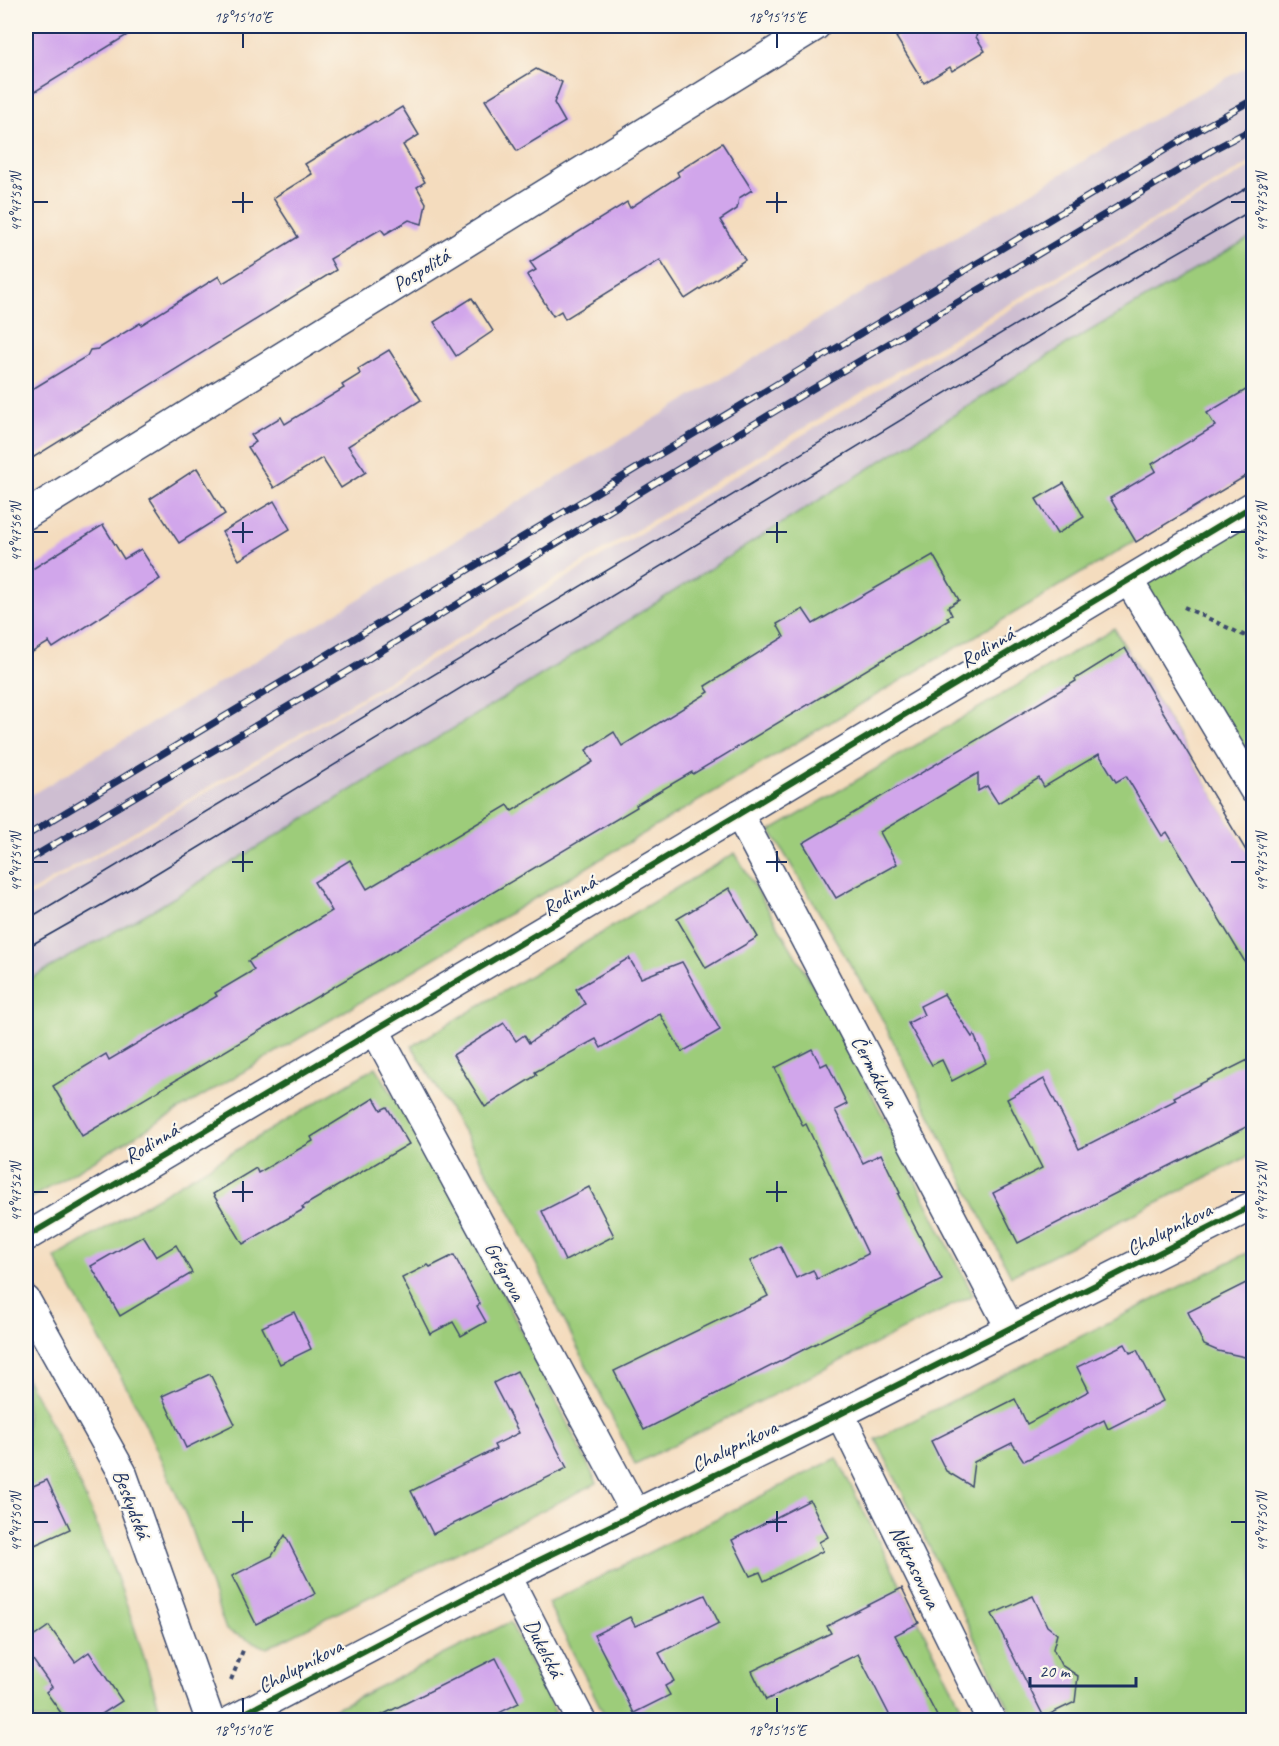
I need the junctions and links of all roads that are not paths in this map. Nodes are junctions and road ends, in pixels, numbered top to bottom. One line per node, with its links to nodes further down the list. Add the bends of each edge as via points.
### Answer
1 (816, 26): 2 (street, Pospolitá)
2 (781, 35): 4 (street, Pospolitá)
3 (1254, 505): 5 (street, Rodinná)
4 (26, 515)
5 (1129, 581): 6 (street); 7 (street, Rodinná)
6 (1254, 790)
7 (739, 814): 8 (street, Rodinná); 12 (street, Čermákova)
8 (375, 1030): 10 (street, Rodinná); 14 (street, Grégrova)
9 (1254, 1205): 12 (street, Chalupníkova)
10 (26, 1237)
11 (26, 1300): 16 (street, Beskydská, via 122,1472)
12 (1010, 1328): 13 (street, Chalupníkova)
13 (840, 1414): 14 (street, Chalupníkova); 19 (street, Někrasovova)
14 (635, 1512): 15 (street, Chalupníkova)
15 (507, 1576): 17 (street, Chalupníkova); 18 (street, Dukelská)
16 (210, 1720)
17 (231, 1720)
18 (581, 1720)
19 (991, 1720)

